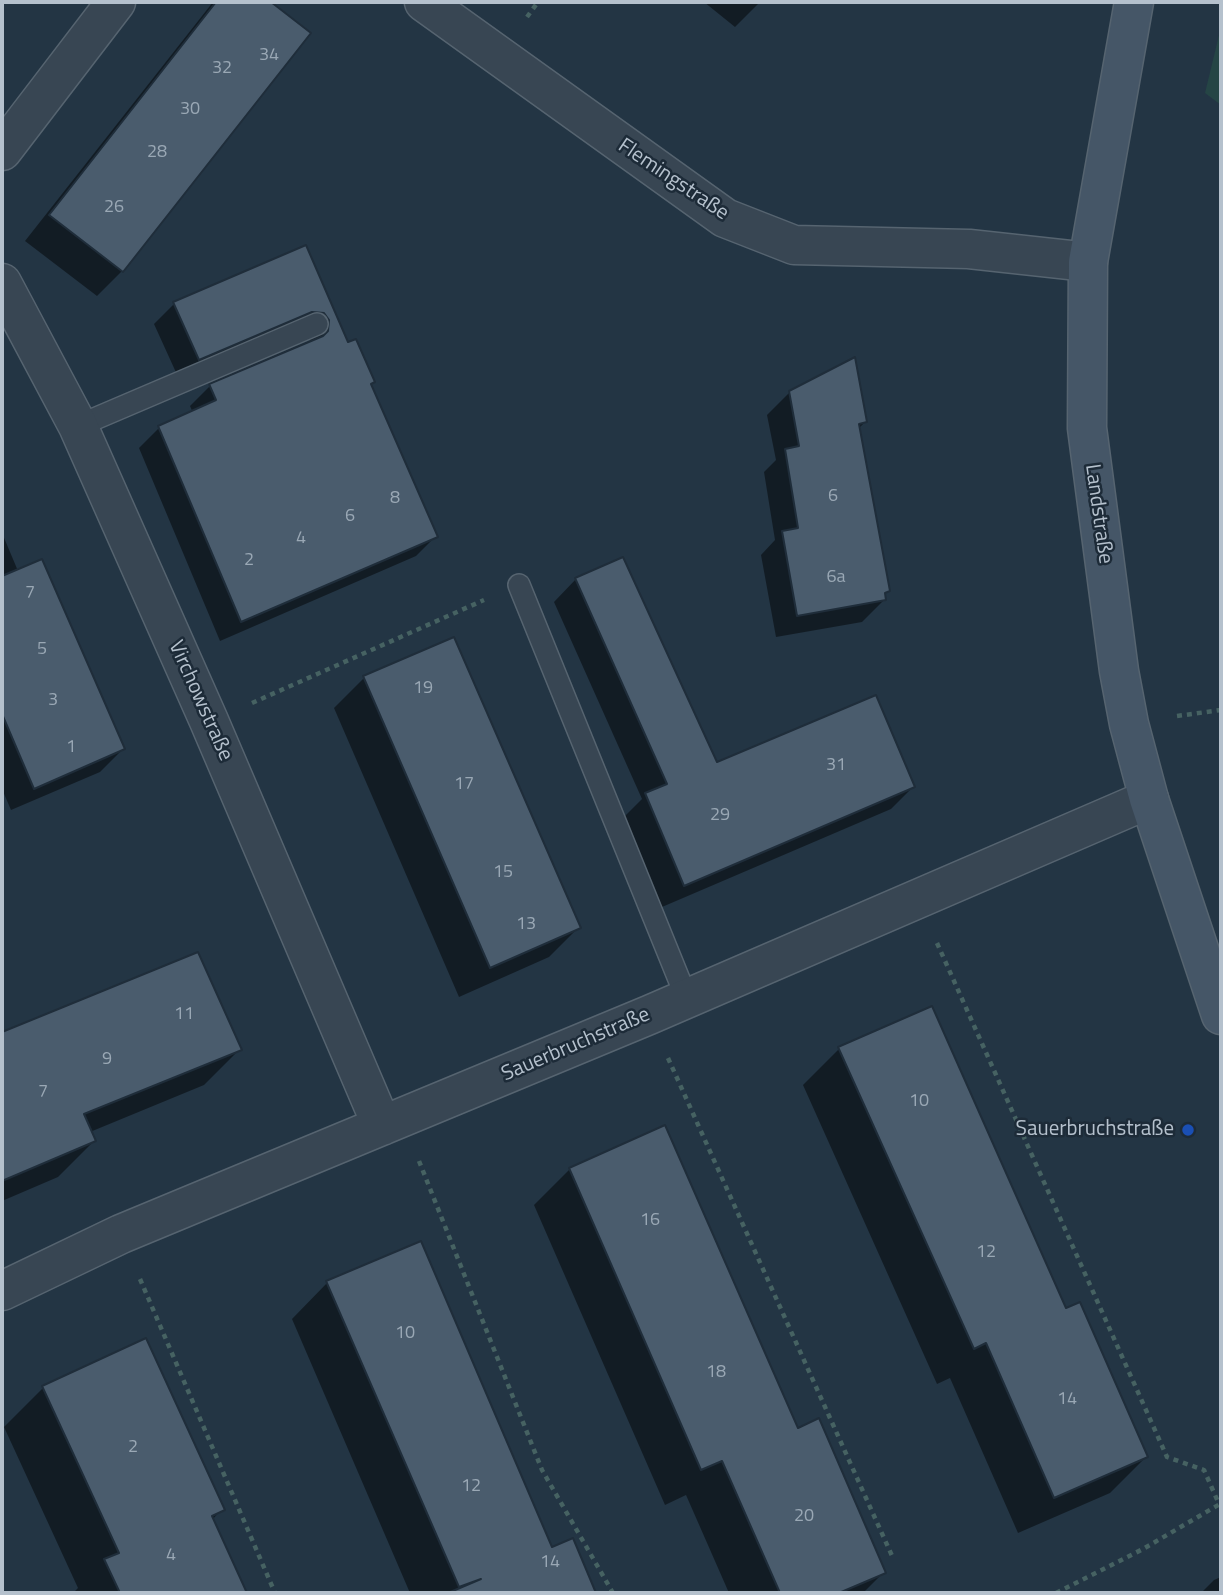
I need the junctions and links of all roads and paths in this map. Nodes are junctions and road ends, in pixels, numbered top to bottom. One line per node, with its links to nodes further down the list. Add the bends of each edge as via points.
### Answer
1 (116, 2): 4 (street)
2 (424, 2): 5 (street, Flemingstraße, via 736,223 794,245 969,249)
3 (1134, 2): 5 (main road, Landstraße)
4 (2, 151)
5 (1088, 262): 13 (main road, Landstraße, via 1087,428 1119,671)
6 (2, 283): 8 (street, Virchowstraße)
7 (317, 324): 8 (lane)
8 (78, 426): 12 (street, Virchowstraße)
9 (519, 585): 12 (path); 15 (lane)
10 (1221, 710): 11 (path)
11 (1185, 715)
12 (209, 721): 18 (street, Virchowstraße)
13 (1149, 799): 14 (street, Sauerbruchstraße); 17 (main road, Landstraße)
14 (917, 899): 15 (street, Sauerbruchstraße); 21 (path, via 1167,1457 1204,1470)
15 (687, 999): 16 (street, Sauerbruchstraße)
16 (649, 1015): 18 (street, Sauerbruchstraße); 22 (path)
17 (1221, 1015)
18 (392, 1122): 19 (street, Sauerbruchstraße); 24 (path, via 542,1470)
19 (121, 1234): 20 (street, Sauerbruchstraße); 23 (path)
20 (2, 1291)
21 (1220, 1504): 25 (path)
22 (893, 1558)
23 (275, 1593)
24 (613, 1593)
25 (1056, 1593)

